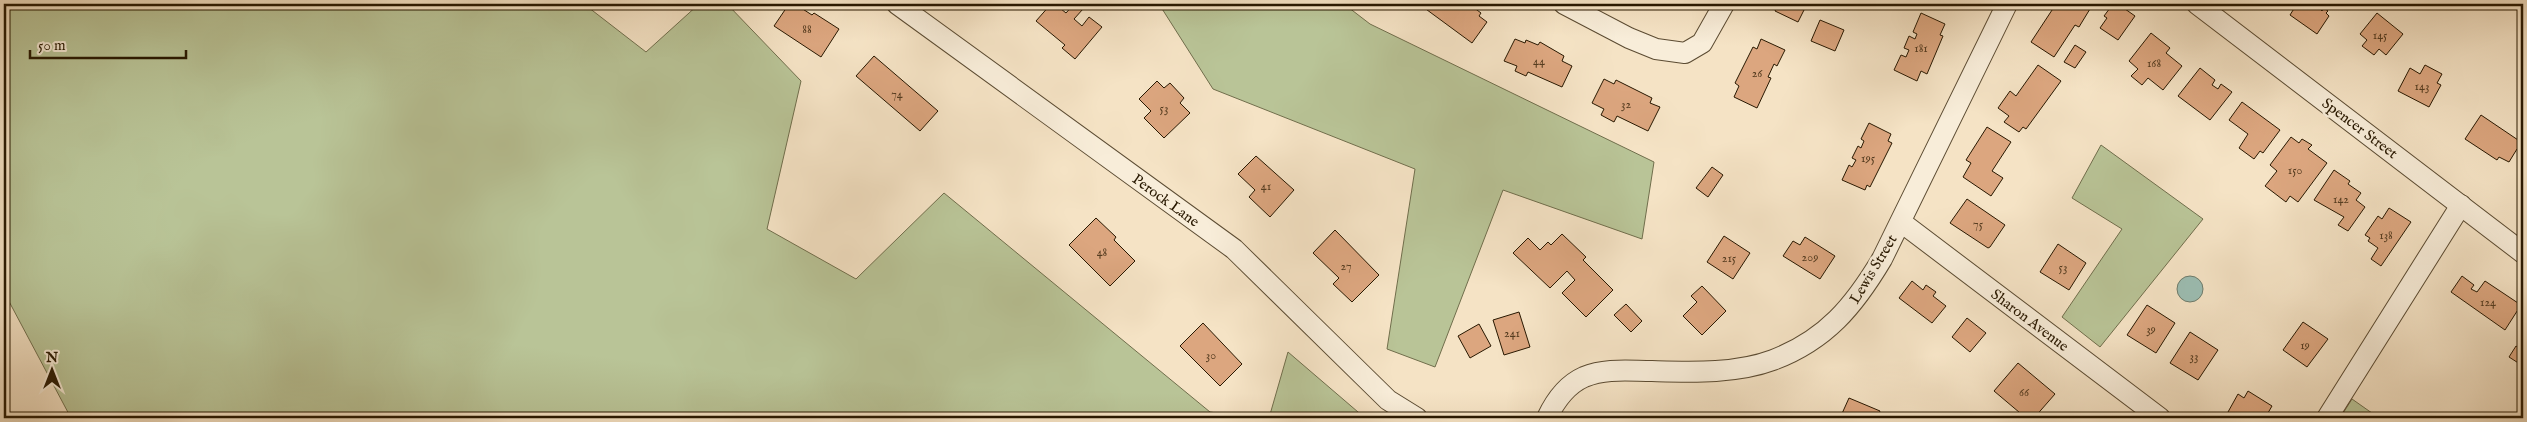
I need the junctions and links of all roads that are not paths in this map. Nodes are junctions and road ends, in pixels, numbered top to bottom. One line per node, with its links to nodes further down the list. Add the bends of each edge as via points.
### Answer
1 (897, 4): 9 (street, Perock Lane, via 1234,249 1388,400)
2 (1564, 4): 3 (street, via 1636,41 1656,49 1685,54 1702,43)
3 (1724, 4)
4 (2007, 4): 7 (street, Lewis Street)
5 (2197, 4): 6 (street, Spencer Street)
6 (2461, 205): 8 (street, Spencer Street); 12 (street)
7 (1901, 222): 10 (street, Lewis Street, via 1862,292 1844,314 1800,348 1771,361 1744,367 1599,372 1584,377 1563,392); 11 (street, Sharon Avenue)
8 (2523, 253)
9 (1417, 418)
10 (1547, 418)
11 (2160, 418)
12 (2326, 418)

